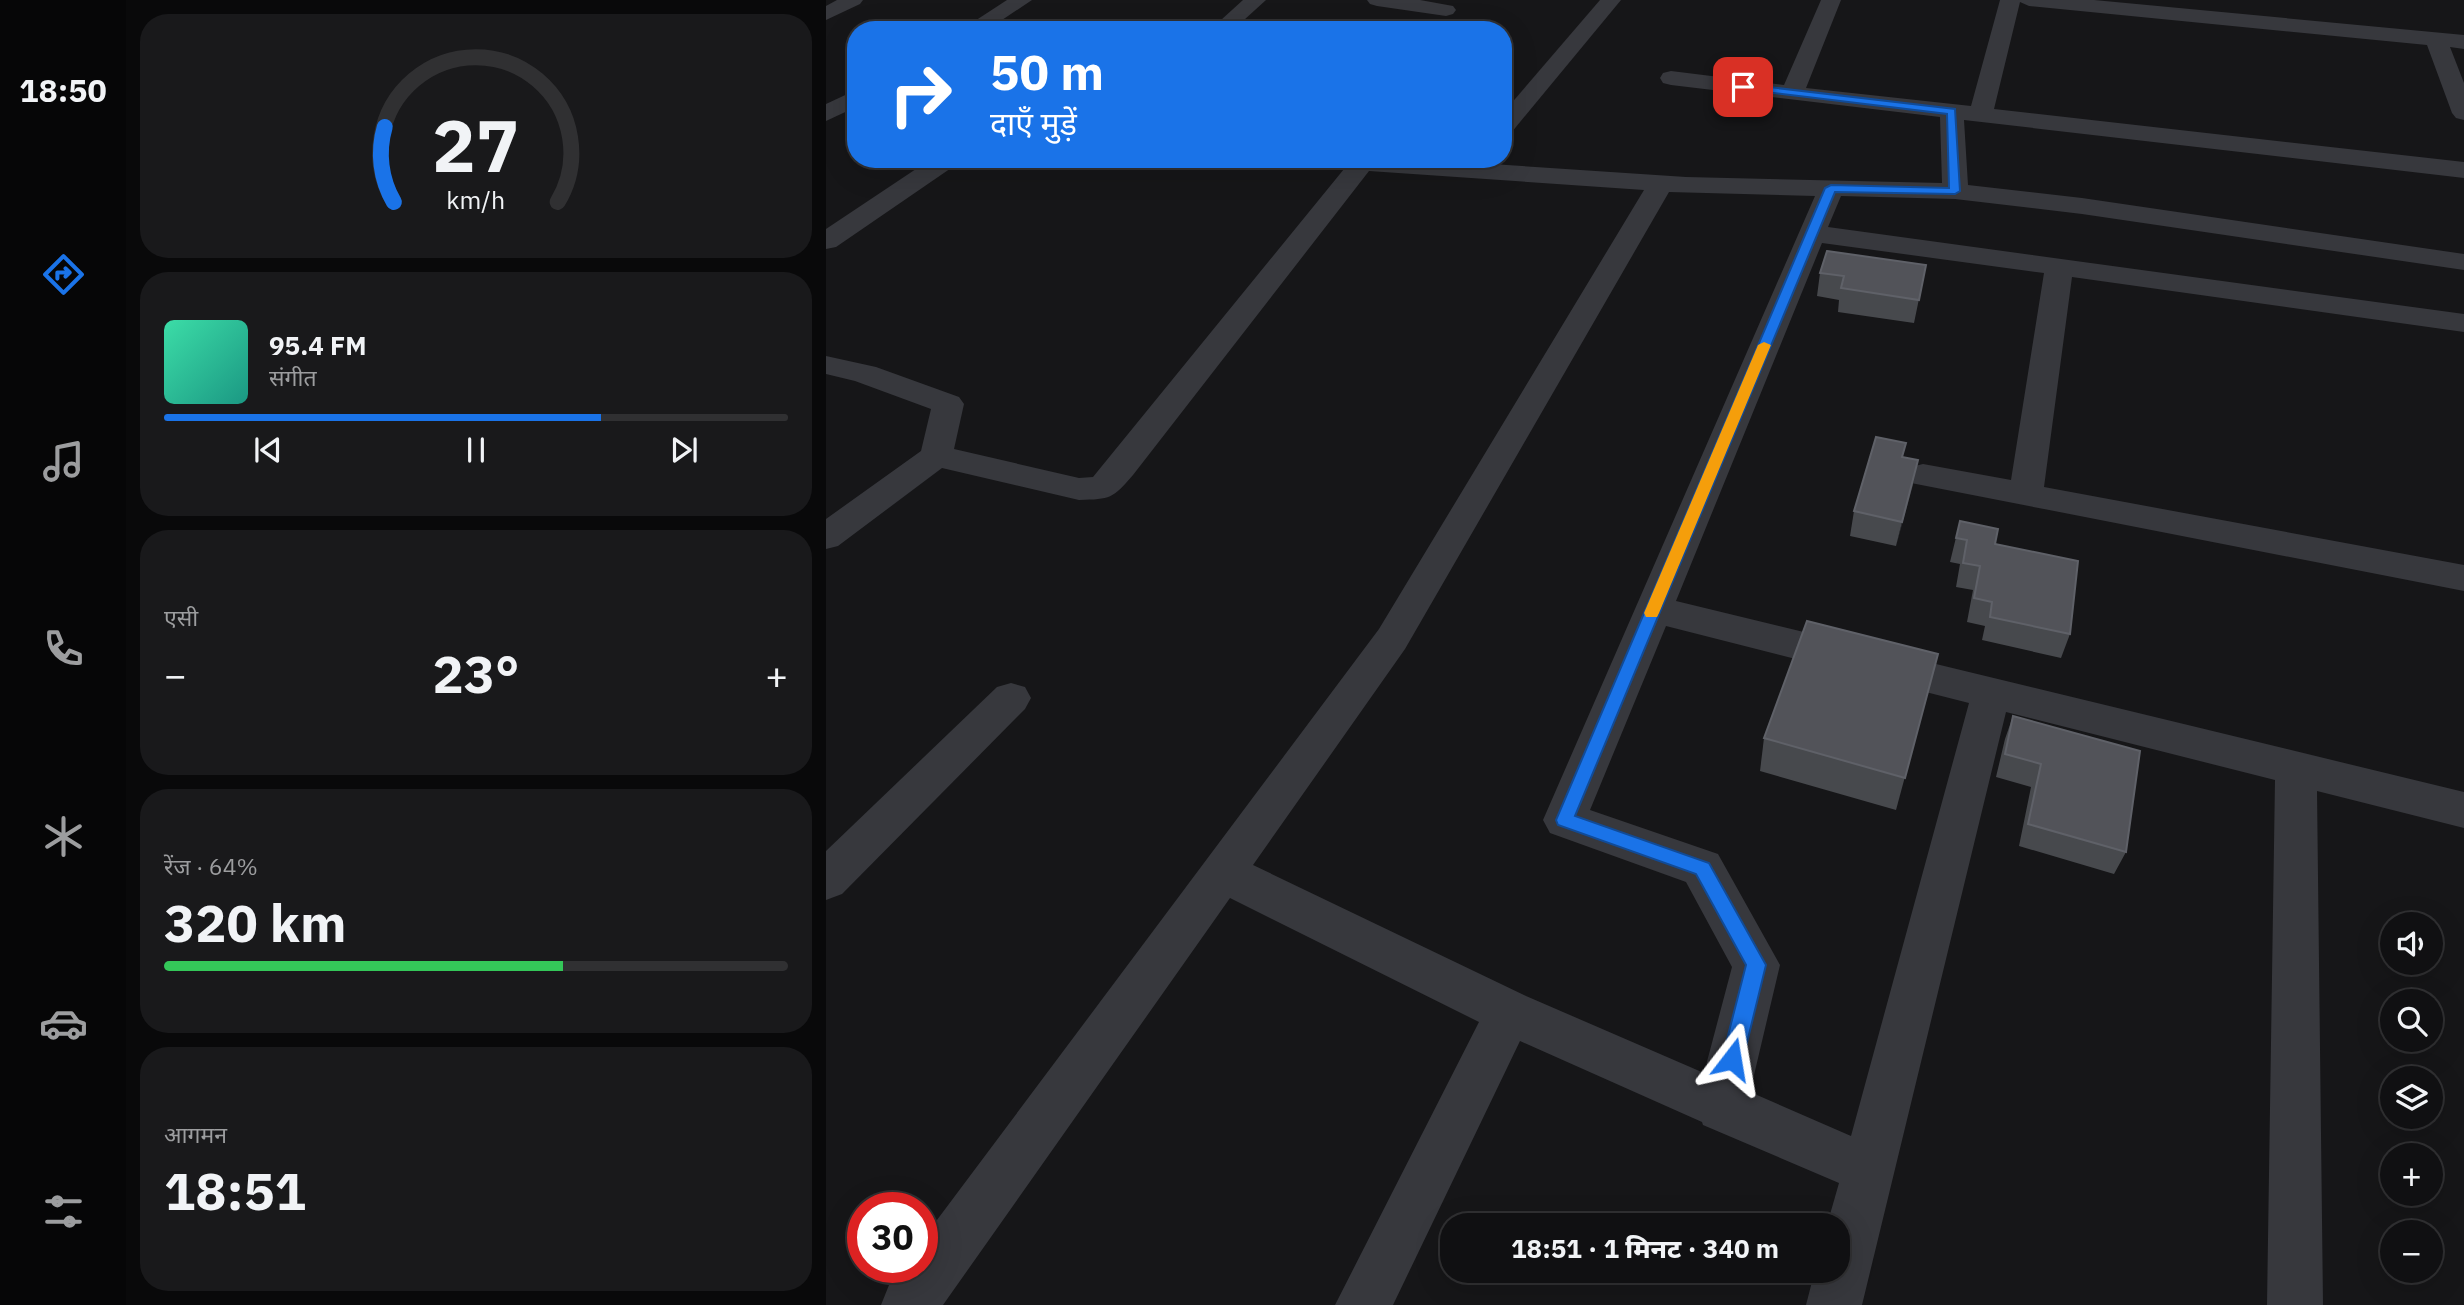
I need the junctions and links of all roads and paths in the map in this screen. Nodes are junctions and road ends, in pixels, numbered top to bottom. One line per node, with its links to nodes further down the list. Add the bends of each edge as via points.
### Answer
1 (853, 0): 10 (street)
2 (1022, 0): 11 (street)
3 (1256, 0): 12 (street)
4 (1377, 0): 9 (street)
5 (1611, 0): 23 (street)
6 (1831, 0): 17 (street)
7 (2010, 0): 21 (street)
8 (2029, 0): 14 (street)
9 (1452, 5): 13 (street)
10 (826, 14)
11 (986, 21)
12 (1231, 21)
13 (1435, 21)
14 (2436, 39): 15 (street); 20 (street)
15 (2464, 42)
16 (1671, 78): 17 (street)
17 (1791, 93): 19 (street)
18 (847, 103): 22 (street)
19 (1952, 111): 21 (street); 31 (street)
20 (2464, 113)
21 (1981, 115): 28 (street)
22 (826, 116): 24 (street)
23 (1512, 117)
24 (847, 120)
25 (935, 168): 33 (street)
26 (1358, 168): 38 (street, via 1102,488 1079,489)
27 (1504, 168): 29 (street)
28 (2464, 170)
29 (1661, 183): 30 (street); 48 (street, via 1391,639)
30 (1831, 188): 31 (street); 32 (street)
31 (1955, 191): 34 (street)
32 (1811, 233): 35 (street); 43 (street)
33 (826, 241)
34 (2464, 262)
35 (2059, 267): 36 (street); 40 (street)
36 (2464, 323)
37 (826, 365): 38 (street, via 948,404)
38 (936, 456): 41 (street)
39 (1923, 475): 40 (street)
40 (2026, 495): 42 (street)
41 (826, 537)
42 (2464, 578)
43 (1653, 609): 44 (street); 51 (street, via 1565,820 1702,868 1756,965)
44 (1991, 693): 46 (street); 52 (street)
45 (1011, 698): 49 (street)
46 (2296, 769): 47 (street); 56 (street)
47 (2464, 810)
48 (1222, 872): 50 (street); 53 (street)
49 (826, 880)
50 (1509, 1012): 51 (street); 54 (street)
51 (1721, 1107): 52 (street)
52 (1869, 1170): 55 (street)
53 (908, 1305)
54 (1363, 1305)
55 (1834, 1305)
56 (2295, 1305)

